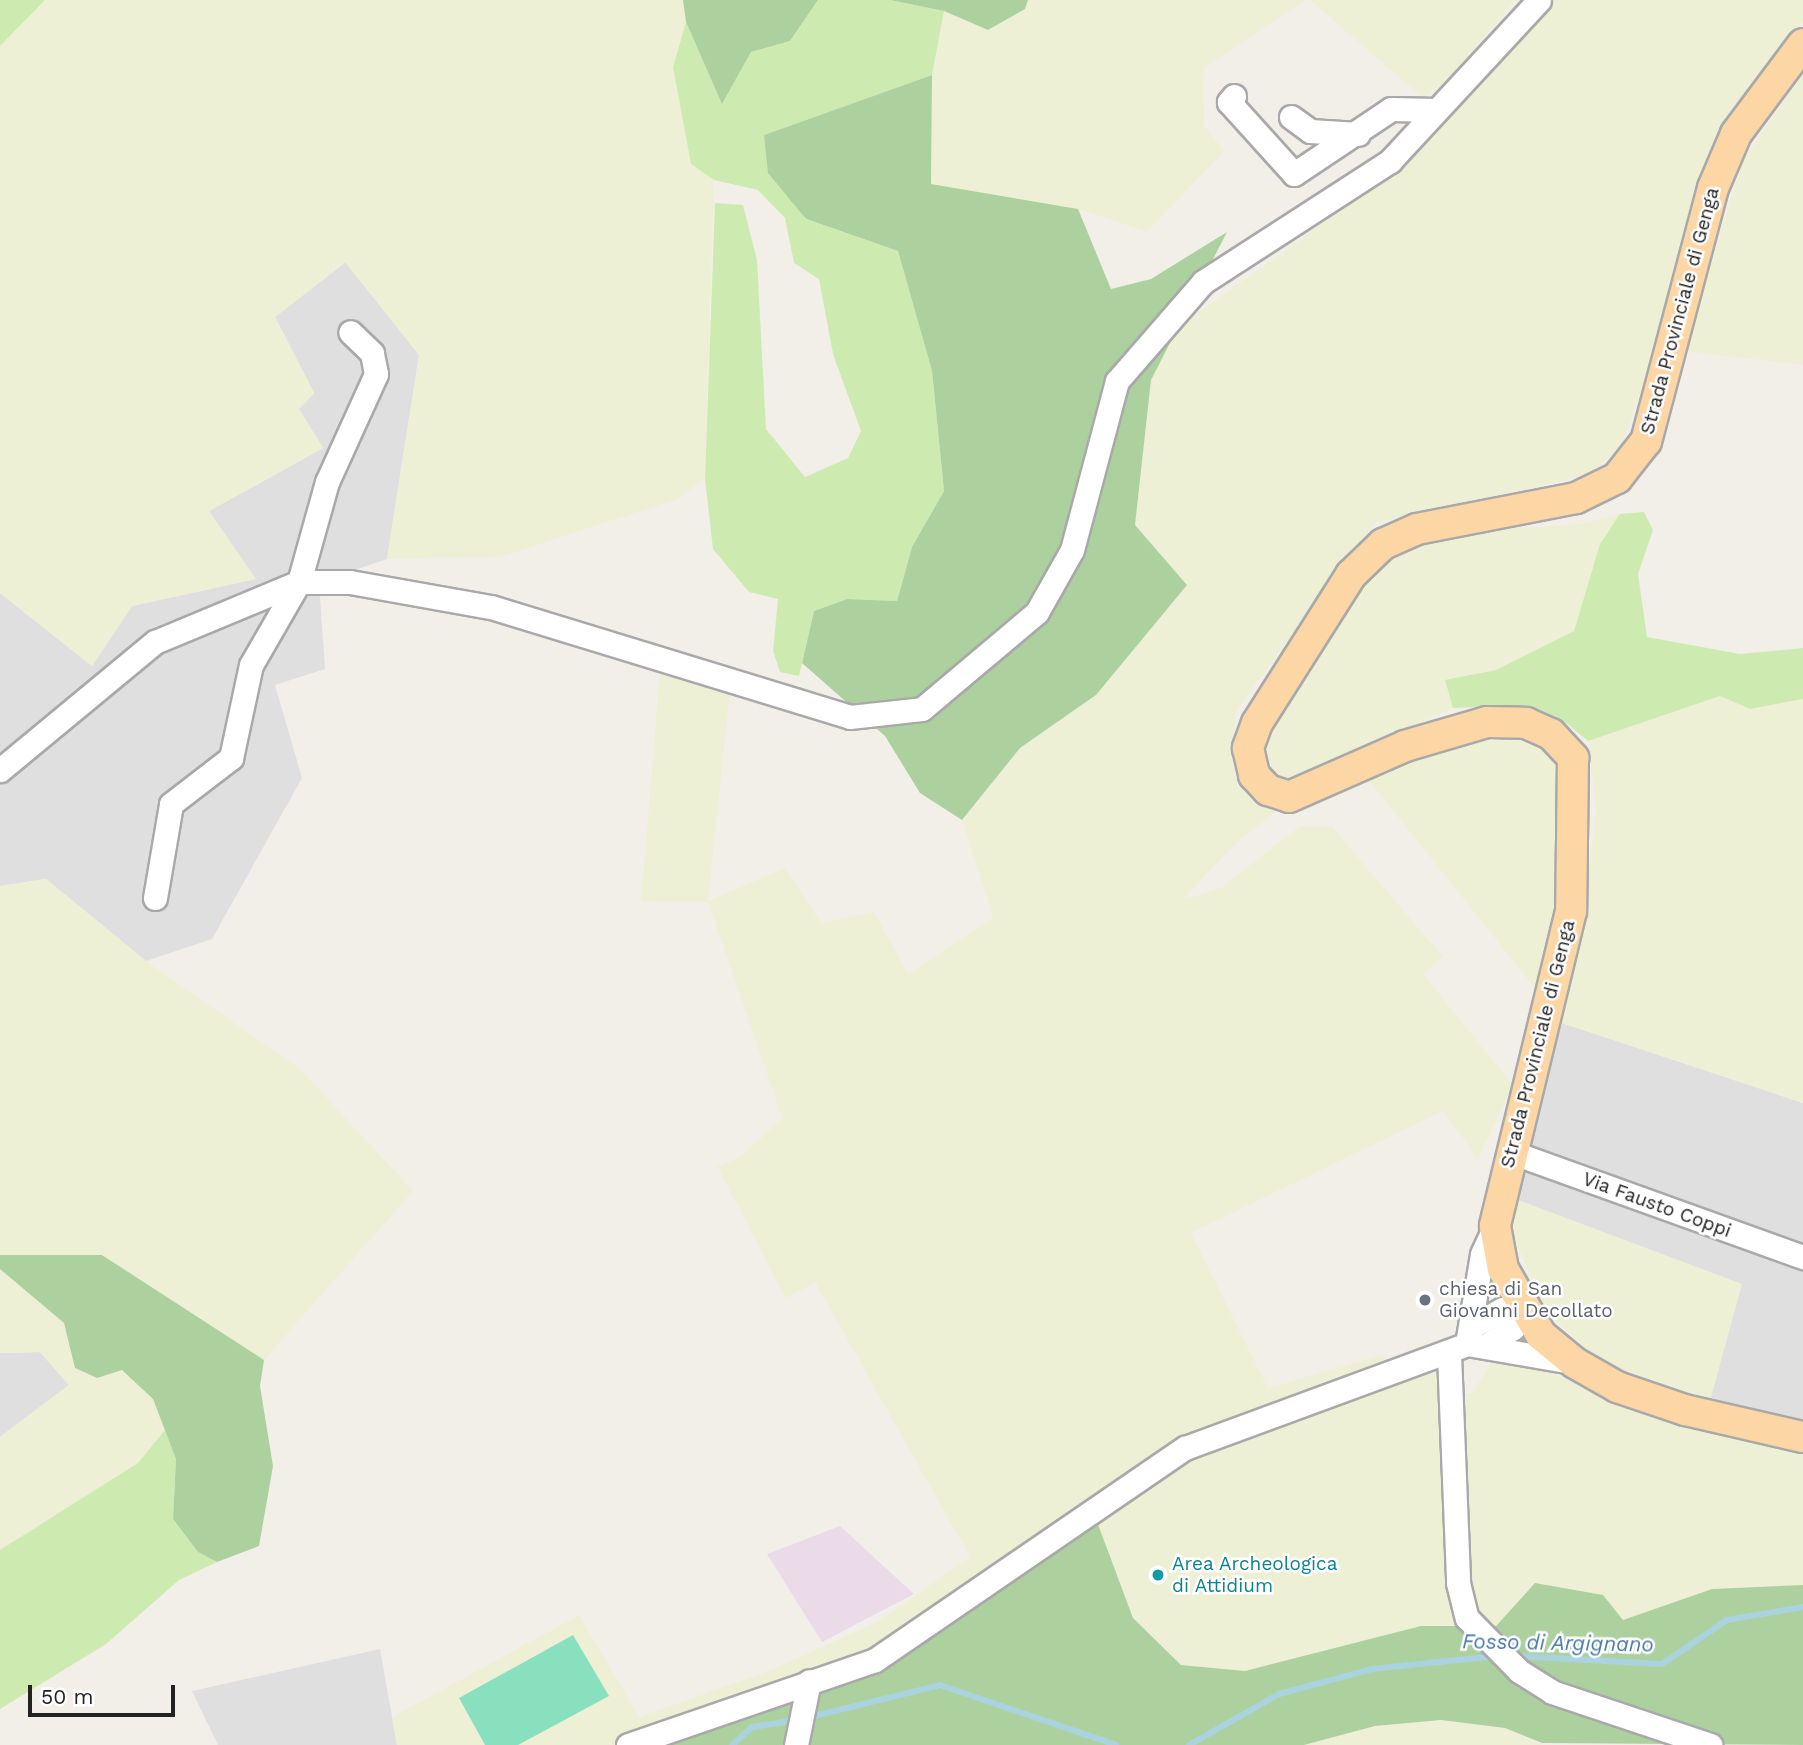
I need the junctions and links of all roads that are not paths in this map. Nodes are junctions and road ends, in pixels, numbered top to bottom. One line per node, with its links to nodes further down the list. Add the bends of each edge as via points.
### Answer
1 (1539, 0): 4 (street)
2 (1803, 44): 11 (main road, Strada Provinciale di Genga, via 1736,134 1713,188 1646,441 1617,478 1576,498 1417,529 1382,544 1351,575 1257,723 1248,748 1254,775 1268,790 1289,797 1405,746 1486,722 1526,723 1551,734 1573,758 1571,911)
3 (1234, 96): 6 (street, via 1229,102 1294,174)
4 (1437, 110): 6 (street, via 1391,108); 8 (street, via 1390,161 1203,282 1117,381 1073,550 1037,612 922,709 850,717 491,607 350,582)
5 (1292, 117): 6 (street, via 1310,131)
6 (1358, 134)
7 (350, 332): 8 (street, via 372,353 376,374 327,482)
8 (299, 582): 9 (street, via 155,642); 10 (street, via 251,665 231,758 171,804)
9 (0, 769)
10 (155, 898)
11 (1511, 1152): 12 (main road, Strada Provinciale di Genga); 13 (street, Via Fausto Coppi)
12 (1495, 1226): 14 (main road, Strada Provinciale di Genga, via 1503,1269); 15 (street, via 1482,1254)
13 (1803, 1257)
14 (1522, 1308): 15 (street, via 1503,1309); 16 (main road, Strada Provinciale di Genga)
15 (1469, 1342): 16 (street); 18 (street, via 1185,1448 875,1660); 21 (street, via 1458,1583 1467,1618 1519,1671 1552,1692)
16 (1575, 1363): 17 (main road, Strada Provinciale di Genga, via 1617,1387 1685,1409)
17 (1803, 1437)
18 (808, 1688): 19 (street); 20 (street)
19 (796, 1742)
20 (628, 1745)
21 (1710, 1745)

